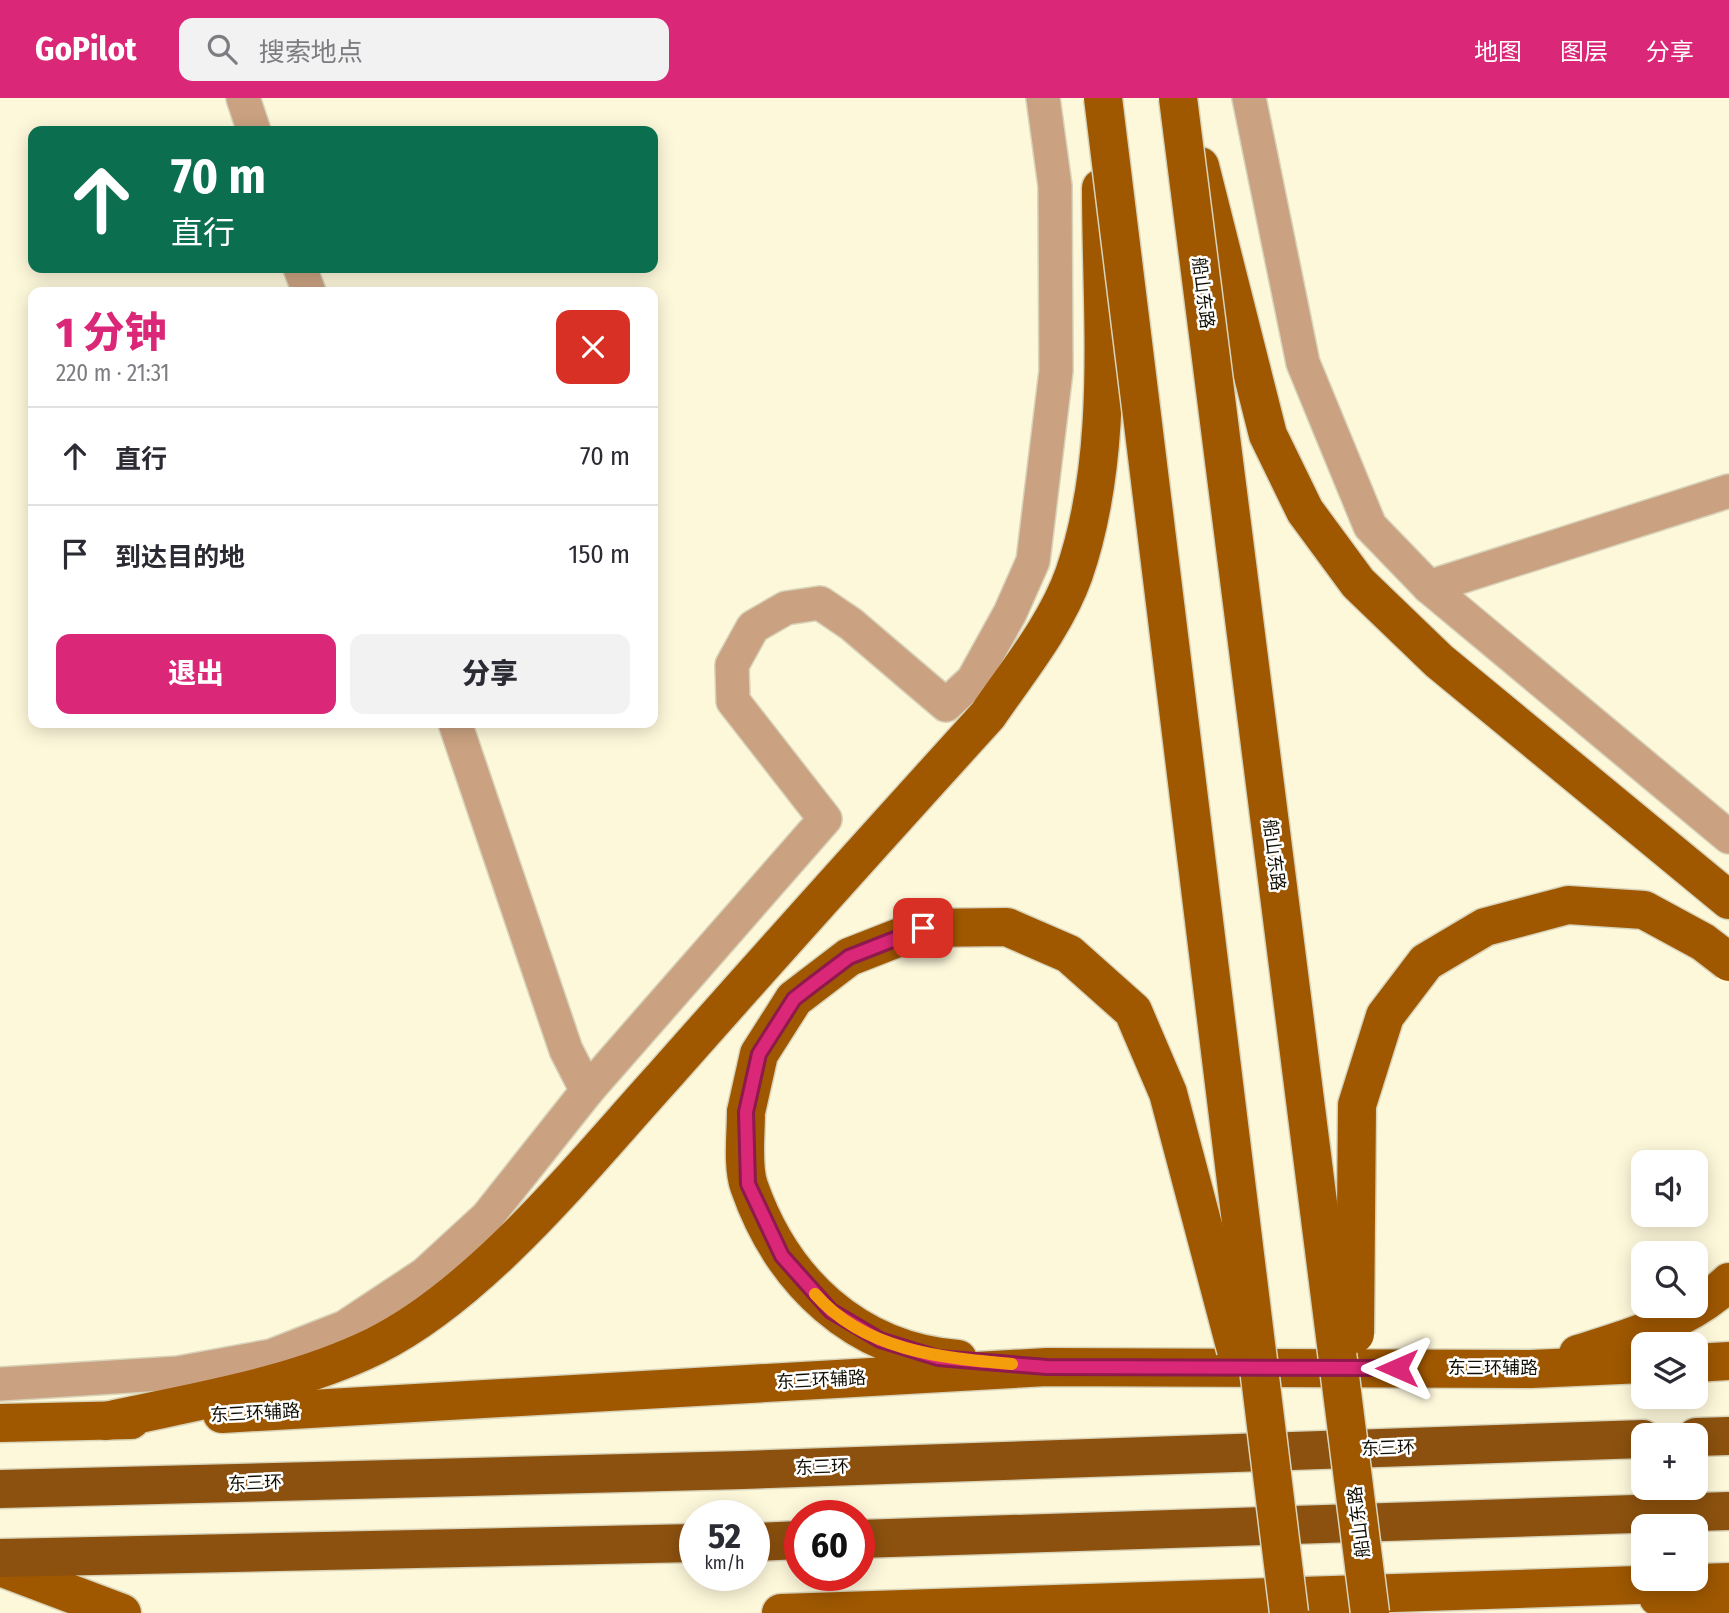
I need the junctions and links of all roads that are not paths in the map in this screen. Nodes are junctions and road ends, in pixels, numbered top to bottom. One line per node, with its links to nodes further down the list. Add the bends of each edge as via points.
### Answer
1 (243, 98): 6 (street)
2 (1043, 98): 13 (street, via 1055,186 1056,371 1033,561 1010,613 973,680 946,705 820,603 786,608 753,627 732,665 733,701 825,819)
3 (1102, 98): 21 (main road, bridge, via 1102,433 1092,498 1074,575 1043,634 988,715 592,1156 448,1299 376,1345 281,1382); 28 (main road, bridge)
4 (1180, 98): 11 (main road, via 1268,435 1305,511 1358,583 1439,661); 26 (main road, 船山东路, bridge)
5 (1249, 98): 8 (street, via 1303,363 1370,526)
6 (252, 126)
7 (1729, 491): 8 (street)
8 (1429, 587): 10 (street)
9 (457, 728): 13 (street, via 566,1051)
10 (1729, 837)
11 (1729, 900)
12 (1729, 962): 26 (main road, bridge, via 1644,910 1568,905 1485,927 1426,962 1385,1016 1357,1105)
13 (587, 1091): 20 (street, via 487,1217 425,1274 345,1327 271,1356 178,1373)
14 (1729, 1282): 19 (main road, via 1712,1299 1639,1335)
15 (1729, 1361): 16 (main road)
16 (1708, 1362)
17 (1631, 1364): 19 (main road, 东三环辅路)
18 (1047, 1367): 19 (main road, 东三环辅路); 21 (main road, 东三环辅路); 28 (main road, bridge, via 938,1358 880,1340 831,1311 782,1256 748,1184 746,1112 759,1054 794,999 849,957 923,928 1007,927 1069,954 1133,1011 1168,1093)
19 (1531, 1368)
20 (0, 1384)
21 (106, 1421): 22 (main road, 东三环辅路)
22 (0, 1423)
23 (1729, 1436): 24 (highway)
24 (1708, 1437)
25 (1631, 1439): 27 (highway, 东三环, via 757,1469)
26 (1354, 1486): 42 (main road, 船山东路, bridge); 43 (main road, bridge)
27 (3, 1488)
28 (1273, 1490): 40 (main road, bridge); 41 (main road, bridge)
29 (1729, 1511): 30 (highway)
30 (875, 1538)
31 (679, 1543): 32 (highway)
32 (0, 1558)
33 (0, 1567): 37 (main road)
34 (1729, 1582): 35 (main road)
35 (1605, 1586): 36 (main road); 44 (main road)
36 (1160, 1599): 38 (main road); 39 (main road)
37 (122, 1613)
38 (781, 1613)
39 (1096, 1613)
40 (1274, 1613)
41 (1289, 1613)
42 (1370, 1613)
43 (1385, 1613)
44 (1716, 1613)

